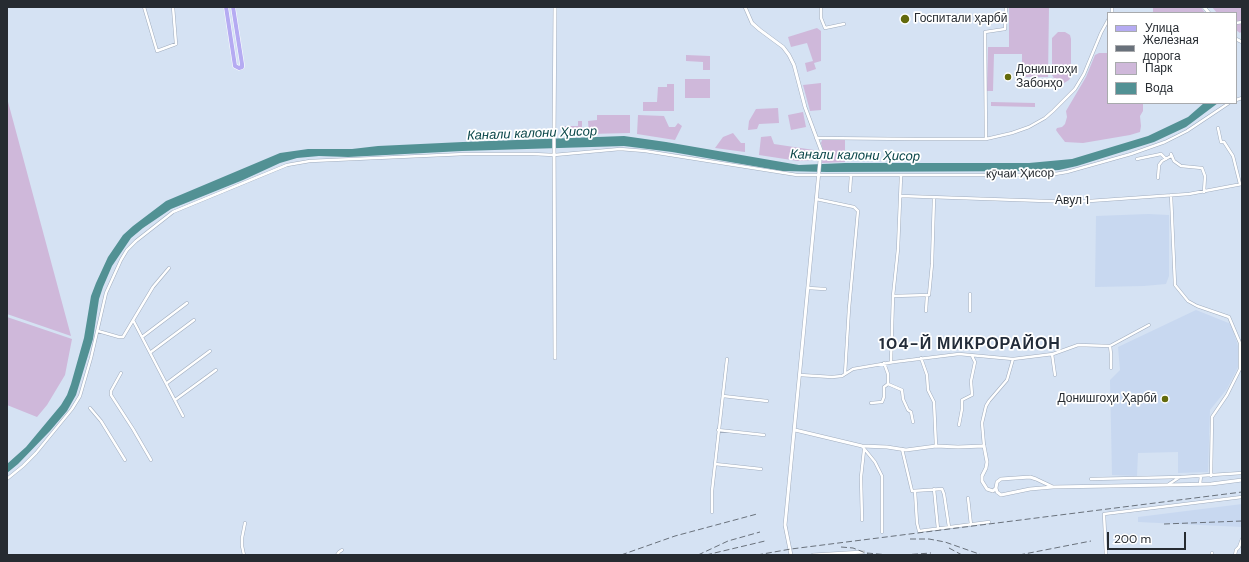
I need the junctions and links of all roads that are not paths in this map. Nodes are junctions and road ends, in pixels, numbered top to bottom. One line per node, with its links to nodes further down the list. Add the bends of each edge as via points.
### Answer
1 (144, 7): 2 (street, via 157,51 176,44)
2 (173, 7)
3 (226, 7): 12 (main road)
4 (233, 7): 11 (main road)
5 (555, 7): 17 (street)
6 (745, 7): 15 (street, via 752,23 789,55)
7 (821, 7): 10 (street, via 821,18 825,28)
8 (1006, 7): 16 (street, via 1006,29 985,32)
9 (1107, 22): 16 (street, via 1084,74 1064,101 1045,118 1012,133)
10 (844, 24)
11 (238, 42): 12 (main road); 12 (main road, via 242,64 239,68 236,67)
12 (231, 44)
13 (1228, 104): 22 (street, кӯчаи Ҳисор, via 1187,131 1165,142 1067,172 1025,176)
14 (1218, 128): 24 (street, via 1221,142 1224,142 1233,156)
15 (816, 138): 16 (street); 21 (street, via 821,150)
16 (986, 139)
17 (554, 153): 21 (street, кӯчаи Ҳисор, via 633,150 787,174); 43 (street, кӯчаи Ҳисор, via 465,154 310,161 287,165 173,212 136,241 121,260 106,293); 50 (street)
18 (1138, 159): 19 (street, via 1161,154)
19 (1166, 159): 23 (street, via 1159,165); 26 (street, via 1171,155 1174,161 1182,166 1202,168 1205,176)
20 (851, 175): 21 (street, кӯчаи Ҳисор); 22 (street, кӯчаи Ҳисор); 25 (street)
21 (819, 176): 30 (street)
22 (901, 176): 27 (street)
23 (1158, 178)
24 (1241, 184): 26 (street, Авул 1)
25 (850, 191)
26 (1204, 192): 28 (street, Авул 1)
27 (901, 196): 29 (street, Авул 1); 36 (street)
28 (1172, 196): 29 (street, Авул 1, via 1076,202); 85 (street, via 1175,285 1188,301 1229,317 1240,343 1240,369 1212,417)
29 (934, 198): 34 (street, via 932,264)
30 (816, 199): 32 (street); 59 (street, via 854,206 858,213)
31 (169, 268): 40 (street, via 153,287)
32 (808, 288): 33 (street); 60 (street)
33 (825, 289)
34 (927, 294): 36 (street); 38 (street)
35 (970, 294): 39 (street)
36 (894, 296): 54 (street)
37 (187, 303): 44 (street)
38 (926, 311)
39 (970, 311)
40 (133, 320): 43 (street, via 121,338); 44 (street)
41 (194, 320): 47 (street)
42 (1149, 325): 45 (street)
43 (98, 331): 87 (street, кӯчаи Ҳисор, via 80,396 36,453)
44 (142, 337): 47 (street)
45 (1110, 346): 48 (street, via 1078,345); 56 (street)
46 (210, 351): 62 (street)
47 (151, 352): 62 (street)
48 (1052, 354): 53 (street); 61 (street)
49 (972, 355): 51 (street); 53 (street); 71 (street, via 975,362 971,381 972,395 962,400)
50 (555, 358)
51 (921, 358): 54 (street); 75 (street, via 927,375 928,390 934,399)
52 (727, 359): 64 (street)
53 (1013, 360): 76 (street, via 1007,380 986,406 982,424)
54 (891, 362): 55 (street)
55 (884, 364): 59 (street, via 853,369); 63 (street)
56 (1111, 368)
57 (216, 370): 65 (street)
58 (121, 373): 80 (street, via 111,395)
59 (845, 374): 60 (street, via 832,377)
60 (800, 375): 73 (street)
61 (1054, 375)
62 (167, 384): 65 (street)
63 (888, 384): 67 (street, via 884,387 882,402); 70 (street, via 902,390)
64 (723, 396): 66 (street); 72 (street)
65 (175, 400): 69 (street)
66 (767, 401)
67 (871, 403)
68 (90, 408): 79 (street)
69 (183, 416)
70 (913, 422)
71 (959, 425)
72 (718, 430): 74 (street); 81 (street)
73 (795, 430): 77 (street); 111 (street, via 786,525)
74 (764, 435)
75 (936, 446): 76 (street); 78 (street)
76 (984, 446): 92 (street, via 986,468 982,481 987,489)
77 (863, 448): 78 (street); 99 (street); 105 (street, via 875,462 882,476)
78 (902, 449): 95 (street, via 912,491)
79 (125, 460)
80 (151, 460)
81 (715, 464): 82 (street); 98 (street)
82 (761, 469)
83 (1242, 472): 85 (street)
84 (1201, 476): 85 (street); 86 (street); 90 (street)
85 (1211, 476)
86 (1181, 477): 88 (street); 91 (street)
87 (7, 479)
88 (1091, 479)
89 (1242, 480): 90 (street)
90 (1200, 484): 91 (street)
91 (1168, 485): 93 (street)
92 (996, 488): 93 (street, via 1001,495 1030,489); 93 (street, via 996,482 1001,479 1030,477)
93 (1053, 488)
94 (934, 489): 95 (street); 103 (street, via 942,488); 104 (street)
95 (915, 491): 104 (street, via 918,531)
96 (1242, 497): 113 (street, via 1104,514)
97 (968, 498): 102 (street)
98 (712, 512)
99 (862, 520)
100 (989, 522): 102 (street)
101 (245, 523): 109 (street, via 242,538)
102 (971, 525): 103 (street)
103 (949, 527): 104 (street)
104 (938, 528)
105 (882, 532)
106 (1242, 539): 114 (street)
107 (342, 550): 110 (street)
108 (863, 552): 112 (street)
109 (244, 555)
110 (337, 555)
111 (791, 555)
112 (813, 555)
113 (1106, 555)
114 (1235, 555)

